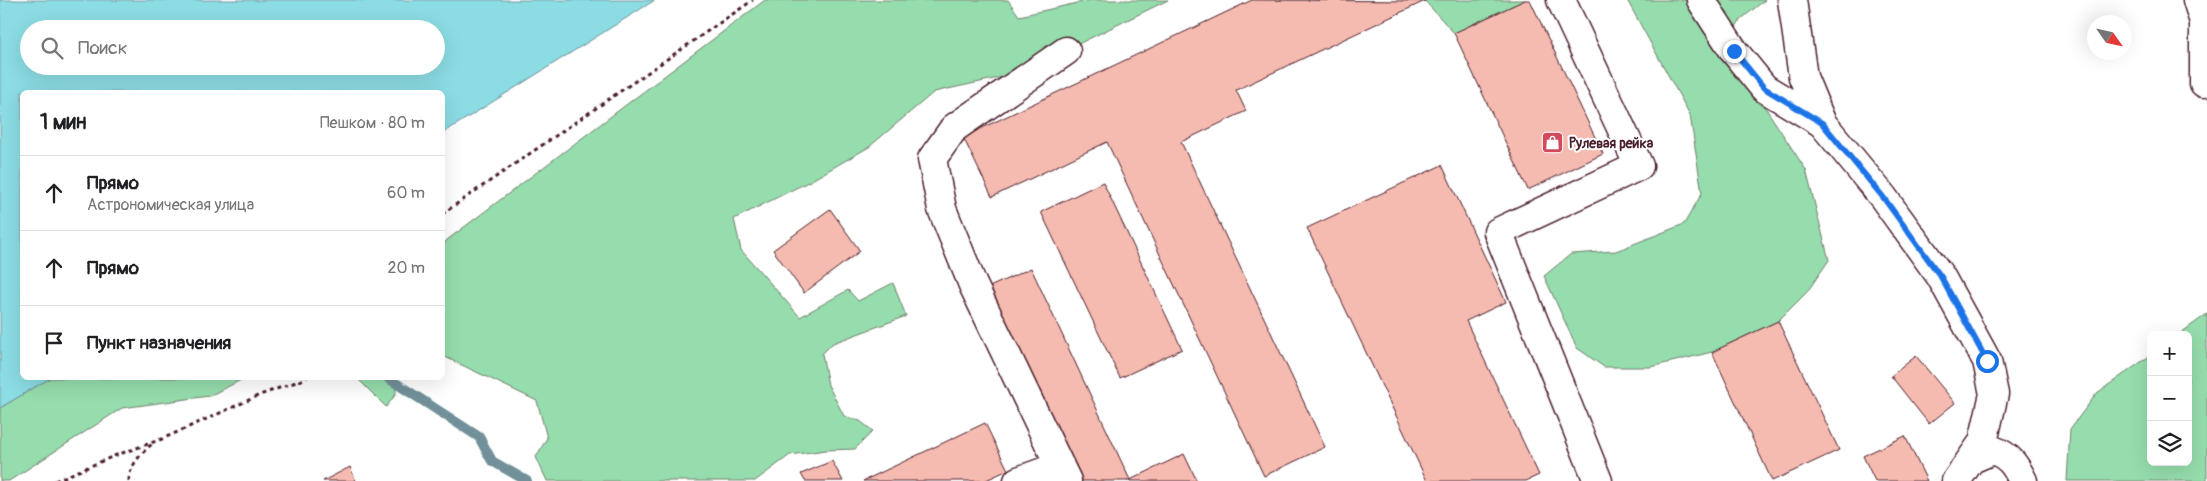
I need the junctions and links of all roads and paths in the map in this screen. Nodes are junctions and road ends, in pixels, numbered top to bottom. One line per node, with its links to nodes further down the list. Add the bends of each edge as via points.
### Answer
1 (753, 0): 9 (path)
2 (1561, 0): 17 (street, via 1639,166 1498,232)
3 (1701, 0): 8 (street, via 1734,51 1764,88)
4 (1792, 0): 8 (street, via 1803,77)
5 (2197, 0): 7 (street, via 2204,22)
6 (1066, 51): 13 (street, via 954,128 932,159 942,209 973,285)
7 (2204, 83)
8 (1822, 123): 12 (street, via 1883,197 1941,277 1987,361 1994,394 1983,442)
9 (445, 212)
10 (300, 380): 11 (path, via 260,394)
11 (156, 441): 14 (path); 15 (path, via 142,453 129,472)
12 (1972, 459): 18 (street); 19 (street, via 1993,450 2004,454 2015,464)
13 (1064, 474): 16 (street)
14 (54, 481)
15 (129, 481)
16 (1018, 481)
17 (1598, 481)
18 (1956, 481)
19 (2023, 481)

